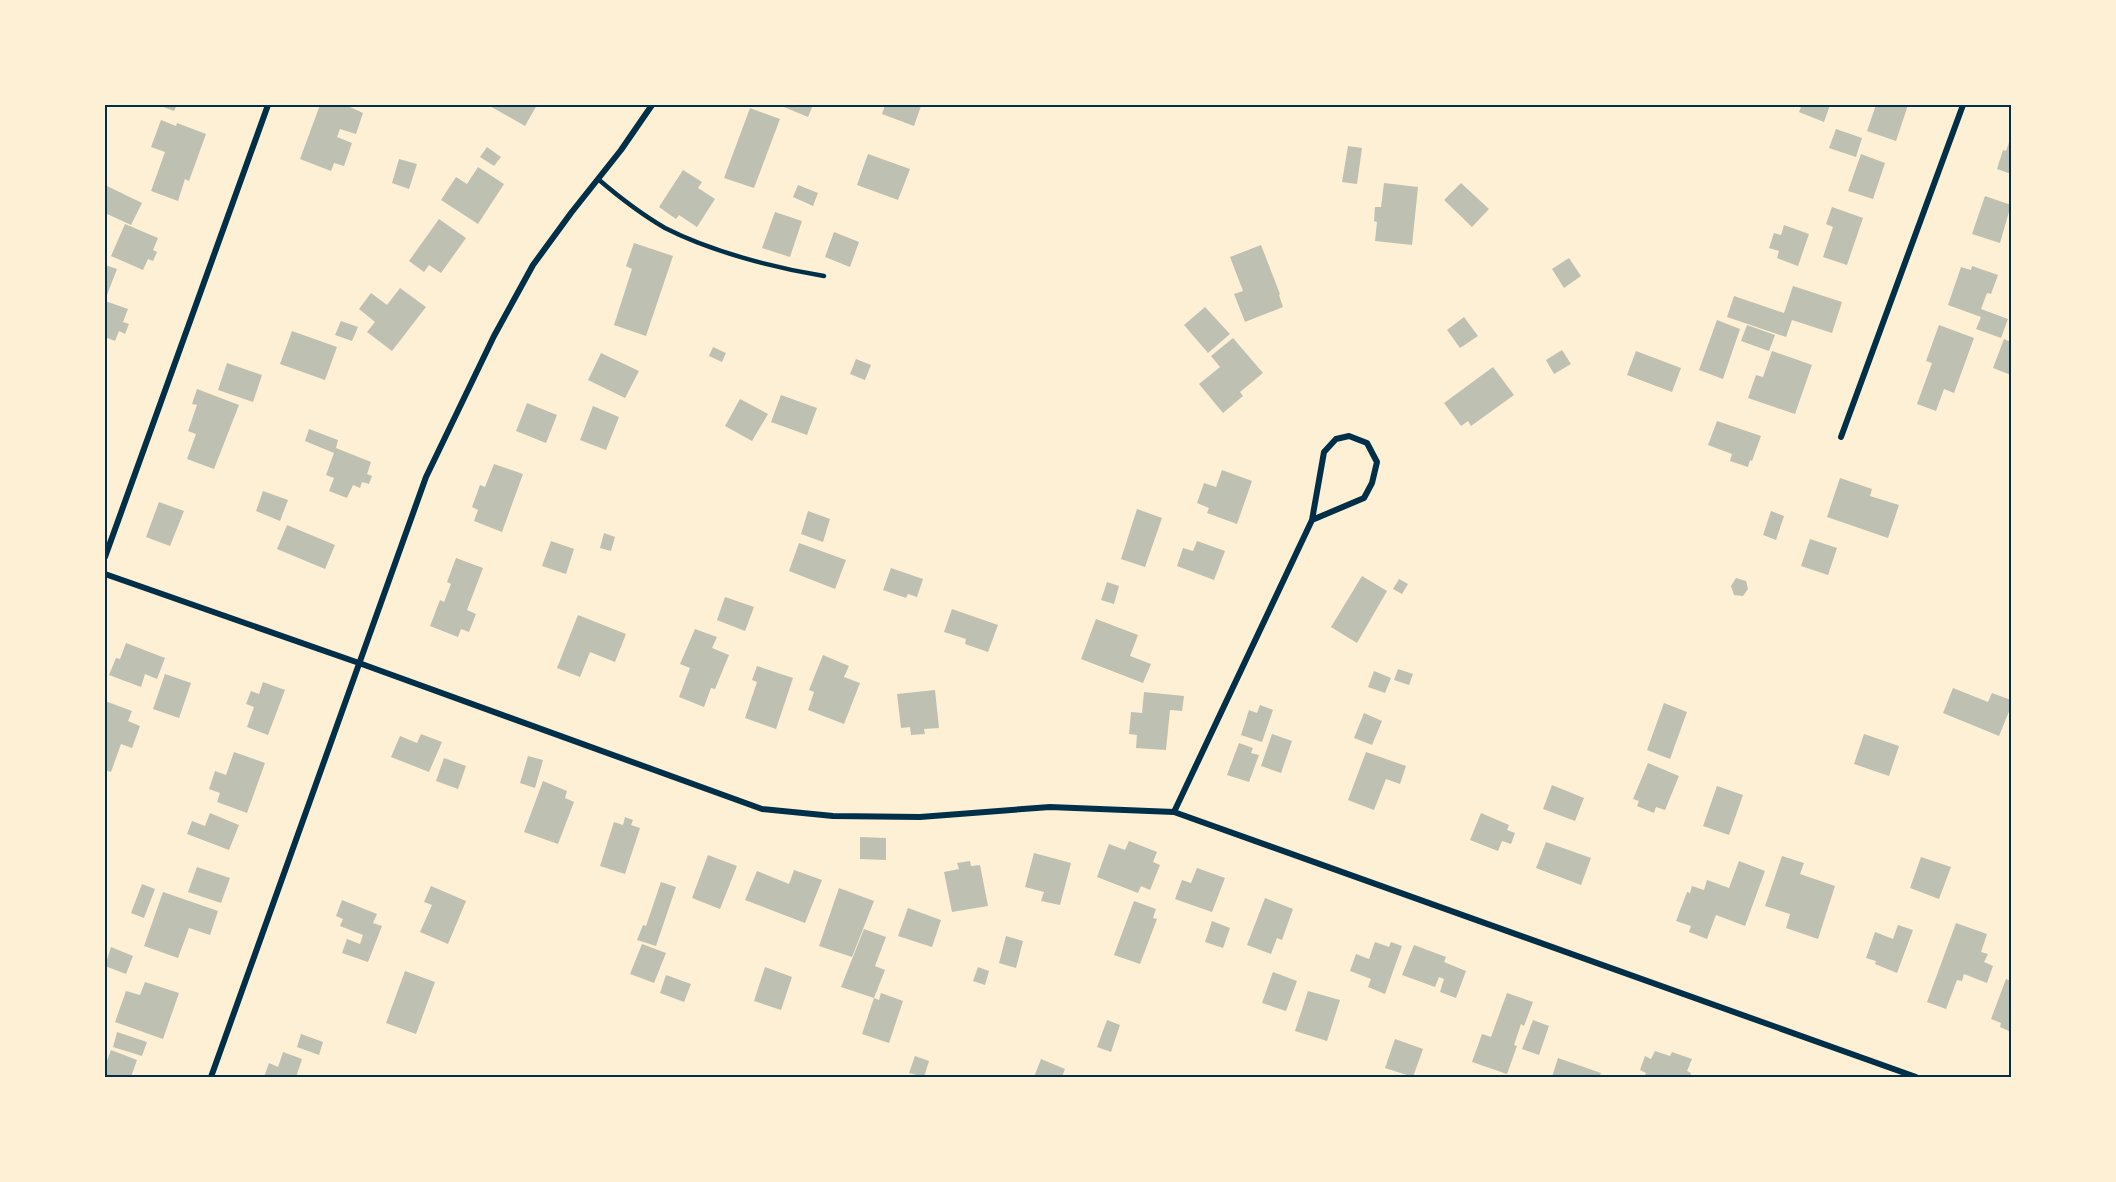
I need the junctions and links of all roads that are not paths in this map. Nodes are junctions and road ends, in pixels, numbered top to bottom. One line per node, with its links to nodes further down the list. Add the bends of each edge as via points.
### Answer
1 (268, 105): 8 (street)
2 (652, 105): 4 (street)
3 (1963, 105): 6 (street)
4 (598, 179): 5 (lane, via 629,205 687,238 780,269); 10 (street, via 533,265 494,336 426,477)
5 (824, 276)
6 (1841, 437)
7 (1312, 520): 7 (street, via 1364,498 1377,462 1367,443 1349,436 1336,439 1324,452); 11 (street)
8 (105, 556)
9 (105, 574): 10 (street)
10 (359, 663): 11 (street, via 762,809 833,816 920,817 1050,807); 12 (street)
11 (1174, 812): 13 (street)
12 (211, 1077)
13 (1916, 1077)

